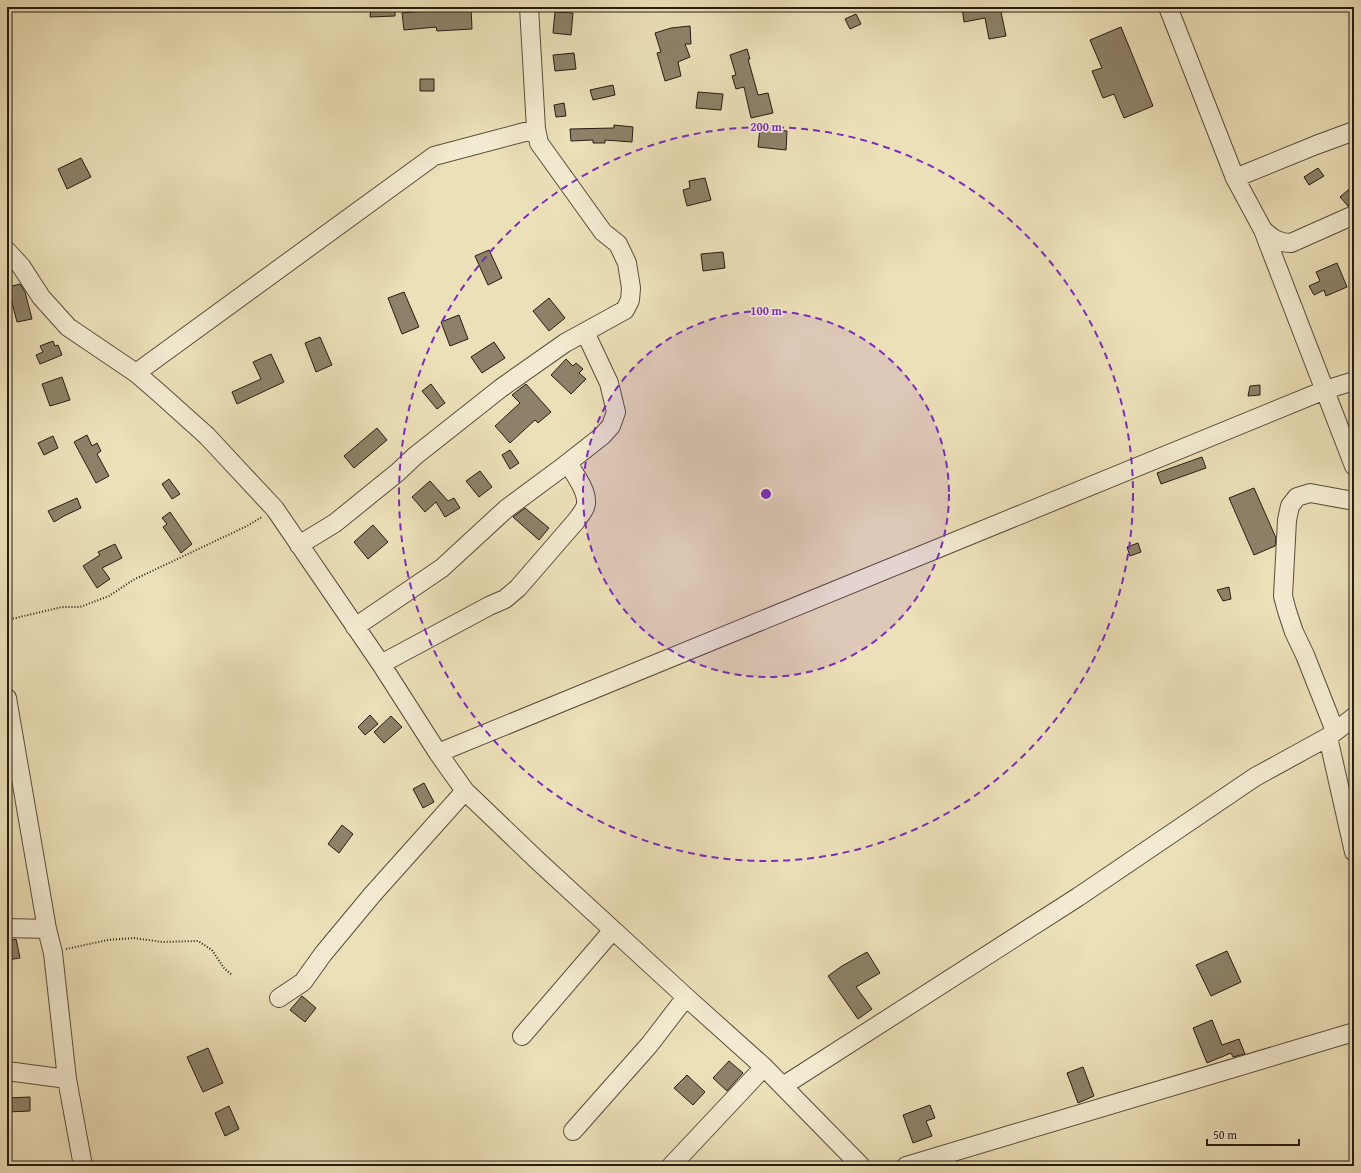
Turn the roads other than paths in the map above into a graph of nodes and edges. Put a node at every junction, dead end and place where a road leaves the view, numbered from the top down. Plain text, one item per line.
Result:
1 (529, 7) edge
2 (1168, 7) edge
3 (536, 129) junction
4 (1354, 131) edge
5 (1235, 178) junction
6 (1354, 215) edge
7 (1263, 230) junction
8 (7, 251) edge
9 (585, 332) junction
10 (136, 373) junction
11 (1354, 381) edge
12 (1325, 390) junction
13 (568, 463) junction
14 (1354, 466) edge
15 (1354, 501) edge
16 (299, 545) junction
17 (356, 627) junction
18 (381, 664) junction
19 (7, 698) edge
20 (1354, 717) edge
21 (1331, 734) junction
22 (438, 753) junction
23 (465, 791) junction
24 (1354, 852) edge
25 (7, 928) edge
26 (47, 929) junction
27 (613, 930) junction
28 (686, 997) junction
29 (279, 998) dead end
30 (1354, 1032) edge
31 (522, 1036) dead end
32 (764, 1067) junction
33 (7, 1071) edge
34 (68, 1079) junction
35 (783, 1086) junction
36 (573, 1131) dead end
37 (82, 1166) edge
38 (671, 1166) edge
39 (861, 1166) edge
40 (906, 1166) edge

1 - 3 street
2 - 5 street
3 - 9 street
3 - 10 street
4 - 5 street
5 - 7 street
6 - 7 street
7 - 12 street
8 - 10 street
9 - 13 street
9 - 16 street
10 - 16 street
11 - 12 street
12 - 14 street
12 - 22 street
13 - 17 street
13 - 18 street
15 - 21 street
16 - 17 street
17 - 18 street
18 - 22 street
19 - 26 street
20 - 21 street
21 - 24 street
21 - 35 street
22 - 23 street
23 - 27 street
23 - 29 street
25 - 26 street
26 - 34 street
27 - 28 street
27 - 31 street
28 - 32 street
28 - 36 street
30 - 40 street
32 - 35 street
32 - 38 street
33 - 34 street
34 - 37 street
35 - 39 street

